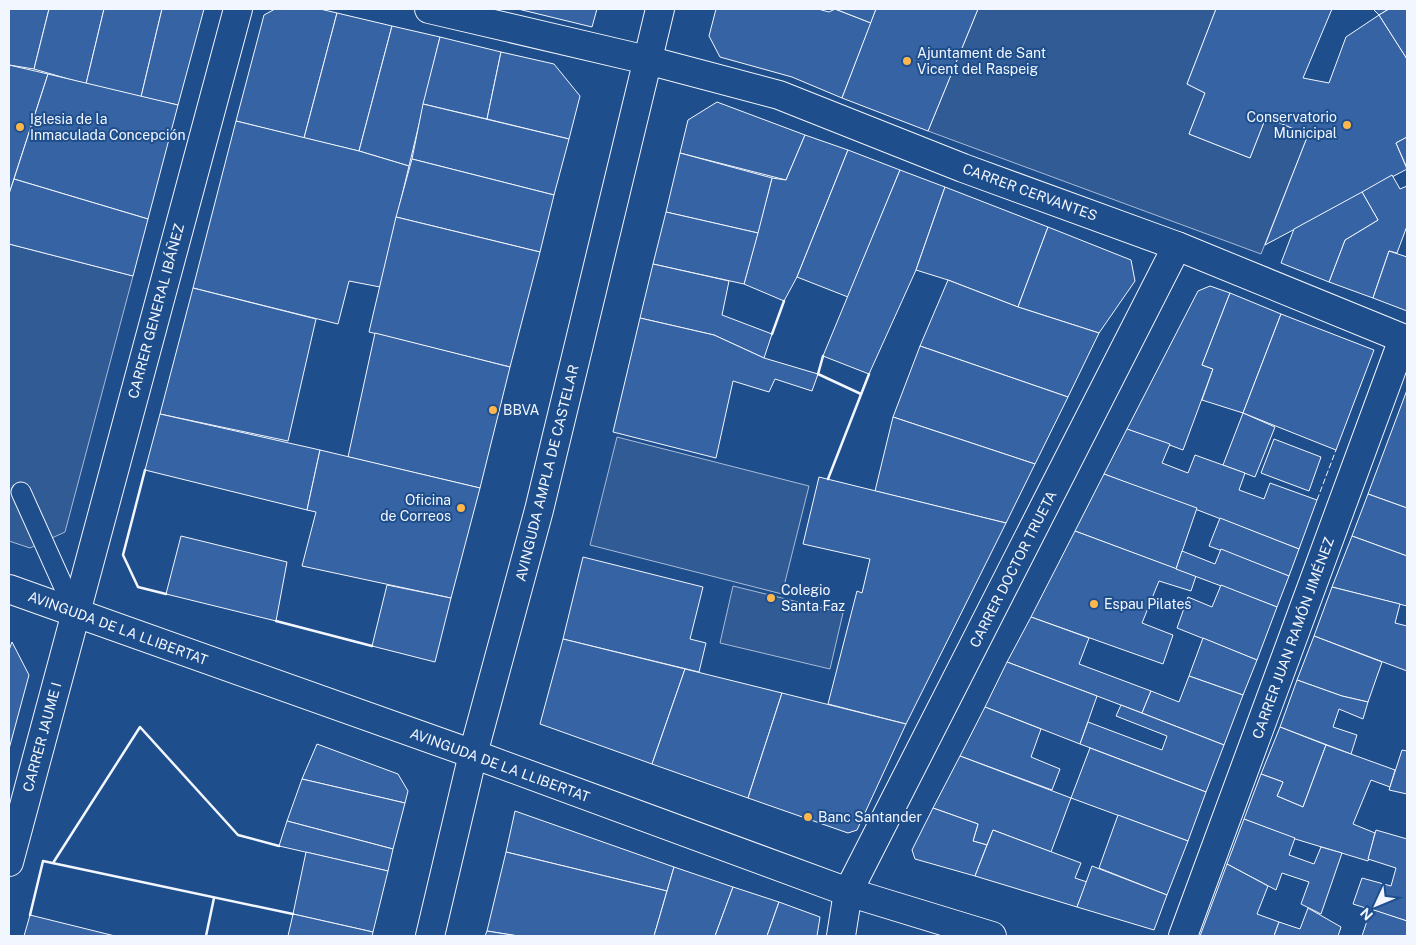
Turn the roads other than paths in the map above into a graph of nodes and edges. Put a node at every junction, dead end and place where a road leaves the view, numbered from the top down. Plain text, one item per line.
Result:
1 (238, 9) edge
2 (429, 9) edge
3 (660, 9) edge
4 (647, 60) junction
5 (1177, 246) junction
6 (1405, 340) edge
7 (21, 492) dead end
8 (9, 589) edge
9 (75, 612) junction
10 (473, 754) junction
11 (9, 862) edge
12 (848, 892) junction
13 (430, 936) edge
14 (841, 936) edge
15 (992, 936) edge
16 (1182, 936) edge

1 - 9 street, CARRER GENERAL IBÁÑEZ
2 - 4 street, CARRER CERVANTES
3 - 4 street, AVINGUDA AMPLA DE CASTELAR
4 - 5 street, CARRER CERVANTES
4 - 10 street, AVINGUDA AMPLA DE CASTELAR
5 - 6 street, CARRER CERVANTES
5 - 12 street, CARRER DOCTOR TRUETA
6 - 16 street, CARRER JUAN RAMÓN JIMÉNEZ
7 - 9 lane
8 - 9 street, AVINGUDA DE LA LLIBERTAT
9 - 10 street, AVINGUDA DE LA LLIBERTAT
9 - 11 street, CARRER JAUME I
10 - 12 street, AVINGUDA DE LA LLIBERTAT
10 - 13 street, AVINGUDA AMPLA DE CASTELAR
12 - 14 street, CARRER DOCTOR TRUETA
12 - 15 street, AVINGUDA DE LA LLIBERTAT

